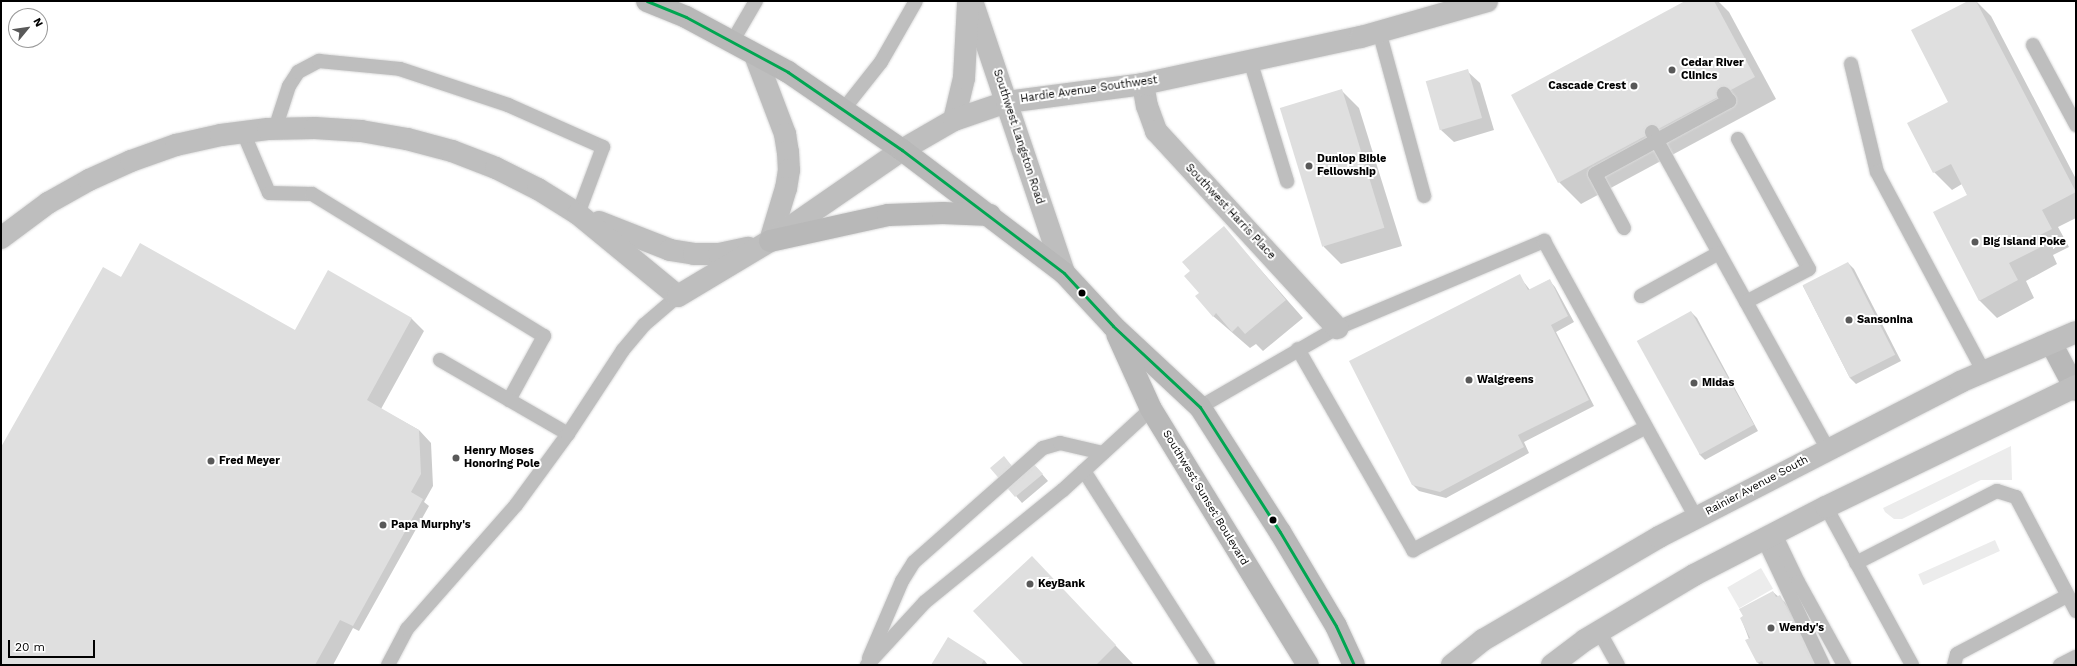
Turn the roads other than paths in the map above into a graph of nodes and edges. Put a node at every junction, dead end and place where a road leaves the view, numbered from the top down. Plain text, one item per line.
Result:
1 (647, 1) edge
2 (756, 1) edge
3 (916, 1) edge
4 (968, 1) edge
5 (972, 1) edge
6 (1486, 1) edge
7 (1379, 31) junction
8 (732, 42) junction
9 (2033, 45) dead end
10 (756, 55) junction
11 (1250, 60) junction
12 (1851, 64) dead end
13 (1143, 84) junction
14 (1724, 94) dead end
15 (1006, 102) junction
16 (843, 110) junction
17 (954, 120) junction
18 (2076, 125) edge
19 (275, 129) junction
20 (243, 132) junction
21 (1654, 137) junction
22 (1738, 139) dead end
23 (902, 150) junction
24 (1287, 182) dead end
25 (1424, 196) dead end
26 (578, 214) junction
27 (990, 215) junction
28 (1624, 228) dead end
29 (1, 238) edge
30 (770, 241) junction
31 (1719, 253) junction
32 (1064, 273) junction
33 (678, 296) junction
34 (1641, 296) dead end
35 (1746, 302) junction
36 (1113, 326) junction
37 (1337, 328) junction
38 (2076, 332) edge
39 (2051, 343) junction
40 (1298, 349) junction
41 (440, 360) dead end
42 (1984, 372) junction
43 (2076, 388) edge
44 (509, 400) junction
45 (1200, 407) junction
46 (1151, 409) junction
47 (1646, 427) junction
48 (568, 434) junction
49 (1828, 449) junction
50 (1103, 453) junction
51 (1084, 471) junction
52 (1826, 507) junction
53 (1696, 518) junction
54 (1769, 537) junction
55 (1856, 563) junction
56 (2068, 596) junction
57 (2076, 611) edge
58 (1599, 631) junction
59 (2076, 656) edge
60 (388, 665) edge
61 (867, 665) edge
62 (1208, 665) edge
63 (1308, 665) edge
64 (1354, 665) edge
65 (1452, 665) edge
66 (1552, 665) edge
67 (1618, 665) edge
68 (1823, 665) edge
69 (1844, 665) edge
70 (1912, 665) edge
71 (1954, 665) edge
72 (2060, 665) edge

1 - 8 main road, Southwest Sunset Boulevard
2 - 8 lane
3 - 16 lane
4 - 17 street
5 - 15 street, Southwest Langston Road
6 - 7 street, Hardie Avenue Southwest
7 - 11 street, Hardie Avenue Southwest
7 - 25 lane
8 - 10 main road, Southwest Sunset Boulevard
9 - 18 lane
10 - 16 main road, Southwest Sunset Boulevard
10 - 30 street
11 - 13 street, Hardie Avenue Southwest
11 - 24 lane
12 - 42 lane
13 - 15 street, Hardie Avenue Southwest
13 - 37 street, Southwest Harris Place
14 - 21 lane
15 - 17 street, Hardie Avenue Southwest
15 - 32 street, Southwest Langston Road
16 - 23 main road, Southwest Sunset Boulevard
17 - 23 street, Hardie Avenue Southwest
19 - 20 street, Hardie Avenue Southwest
19 - 26 street, Hardie Avenue Southwest
19 - 26 lane
20 - 29 street, Hardie Avenue Southwest
20 - 44 lane
21 - 28 lane
21 - 31 lane
22 - 35 lane
23 - 27 main road, Southwest Sunset Boulevard
23 - 30 street, Hardie Avenue Southwest
26 - 30 street, Hardie Avenue Southwest
26 - 33 street, Hardie Avenue Southwest
27 - 30 main road
27 - 32 main road, Southwest Sunset Boulevard
30 - 33 street, Hardie Avenue Southwest
31 - 34 lane
31 - 35 lane
32 - 36 main road, Southwest Sunset Boulevard
33 - 48 lane
35 - 49 lane
36 - 45 main road, Southwest Sunset Boulevard
36 - 46 main road, Southwest Sunset Boulevard
37 - 40 lane
37 - 47 lane
38 - 39 street, Rainier Avenue South
39 - 42 street, Rainier Avenue South
39 - 43 main road
40 - 45 lane
40 - 47 lane
41 - 44 lane
42 - 49 street, Rainier Avenue South
43 - 52 street
44 - 48 lane
45 - 64 main road, Southwest Sunset Boulevard
46 - 50 lane
46 - 63 main road, Southwest Sunset Boulevard
47 - 53 lane
48 - 60 lane
49 - 53 street, Rainier Avenue South
50 - 51 lane
50 - 61 lane
51 - 61 lane
51 - 62 lane
52 - 54 street
52 - 55 lane
53 - 65 street, Rainier Avenue South
54 - 58 street
54 - 68 lane
54 - 69 lane
55 - 56 lane
55 - 70 lane
56 - 57 lane
56 - 71 lane
58 - 66 street
58 - 67 lane
59 - 72 lane

